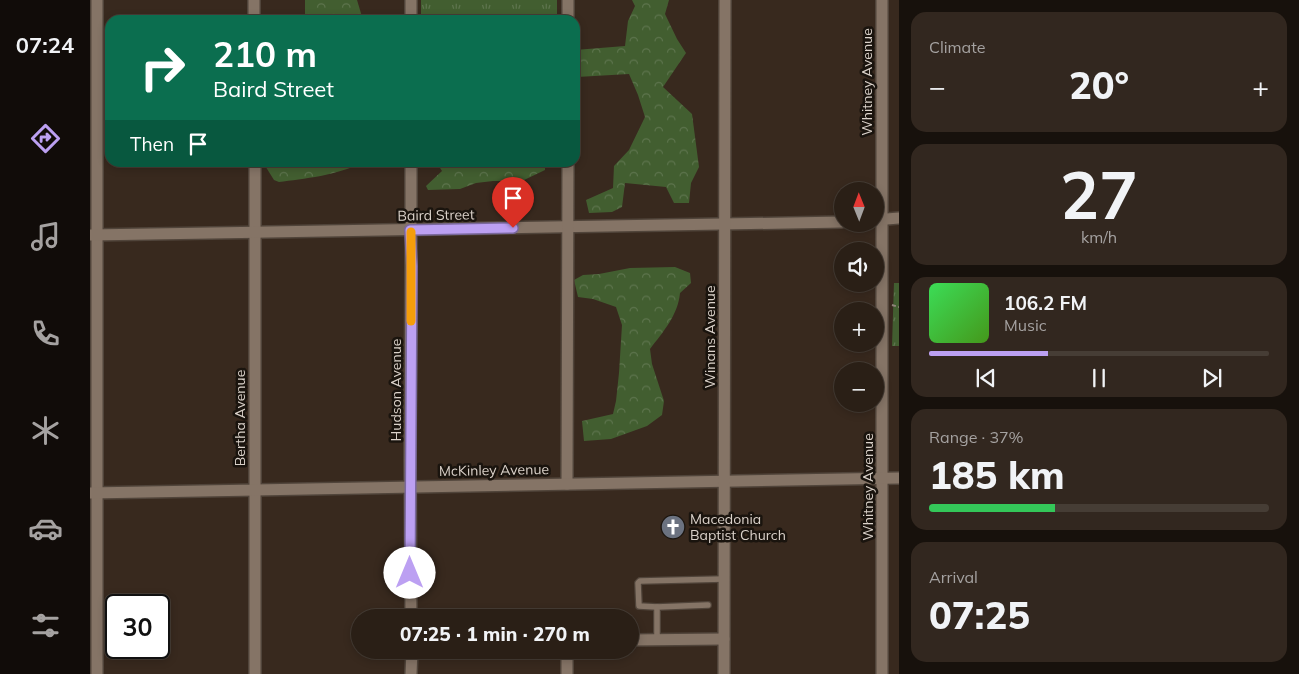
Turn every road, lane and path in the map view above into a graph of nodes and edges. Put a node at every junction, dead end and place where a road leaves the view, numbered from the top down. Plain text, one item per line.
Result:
1 (97, 0) edge
2 (254, 0) edge
3 (411, 0) edge
4 (568, 0) edge
5 (725, 0) edge
6 (882, 0) edge
7 (254, 15) edge
8 (411, 15) edge
9 (568, 15) edge
10 (255, 167) edge
11 (411, 167) edge
12 (568, 167) edge
13 (879, 182) edge
14 (899, 218) edge
15 (884, 219) edge
16 (834, 222) edge
17 (726, 224) junction
18 (568, 228) junction
19 (410, 230) junction
20 (878, 232) edge
21 (255, 233) junction
22 (94, 235) edge
23 (883, 478) junction
24 (899, 478) edge
25 (724, 482) junction
26 (568, 484) junction
27 (410, 486) junction
28 (255, 489) junction
29 (94, 493) edge
30 (724, 580) junction
31 (708, 605) dead end
32 (656, 607) junction
33 (411, 609) edge
34 (724, 639) junction
35 (639, 640) edge
36 (657, 640) junction
37 (412, 659) edge
38 (567, 659) edge
39 (97, 674) edge
40 (255, 674) edge
41 (411, 674) edge
42 (567, 674) edge
43 (724, 674) edge
44 (882, 674) edge

1 - 22 street
2 - 7 street
3 - 8 street
4 - 9 street
5 - 17 street, Winans Avenue
6 - 13 street, Whitney Avenue
10 - 21 street, Bertha Avenue
11 - 19 street, Hudson Avenue
12 - 18 street
14 - 15 street
16 - 17 street, Baird Street
17 - 18 street, Baird Street
17 - 25 street, Winans Avenue
18 - 19 street, Baird Street
18 - 26 street
19 - 21 street, Baird Street
19 - 27 street, Hudson Avenue
20 - 23 street, Whitney Avenue
21 - 22 street, Baird Street
21 - 28 street, Bertha Avenue
22 - 29 street
23 - 24 street, McKinley Avenue
23 - 25 street, McKinley Avenue
23 - 44 street, Whitney Avenue
25 - 26 street, McKinley Avenue
25 - 30 street, Winans Avenue
26 - 27 street, McKinley Avenue
27 - 28 street, McKinley Avenue
27 - 33 street, Hudson Avenue
28 - 29 street, McKinley Avenue
28 - 40 street, Bertha Avenue
29 - 39 street
30 - 32 lane
30 - 34 street, Winans Avenue
31 - 32 lane
32 - 36 lane
34 - 36 street
34 - 43 street, Winans Avenue
35 - 36 street
37 - 41 street
38 - 42 street

